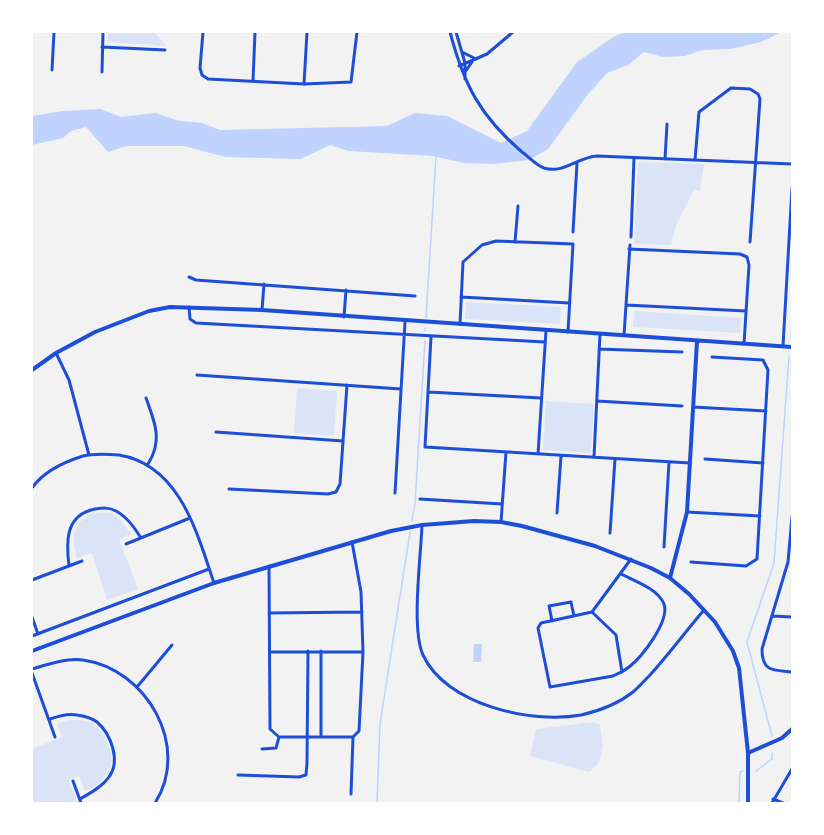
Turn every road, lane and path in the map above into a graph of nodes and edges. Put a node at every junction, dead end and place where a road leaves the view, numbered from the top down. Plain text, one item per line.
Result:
1 (54, 32) edge
2 (102, 32) edge
3 (203, 32) edge
4 (255, 32) edge
5 (306, 32) edge
6 (356, 32) edge
7 (450, 32) edge
8 (456, 32) edge
9 (513, 32) edge
10 (102, 47) junction
11 (166, 50) dead end
12 (462, 52) junction
13 (476, 59) junction
14 (472, 61) junction
15 (465, 63) junction
16 (459, 66) junction
17 (52, 70) dead end
18 (102, 72) dead end
19 (465, 72) junction
20 (253, 81) junction
21 (465, 81) junction
22 (304, 84) junction
23 (667, 124) dead end
24 (634, 158) junction
25 (665, 159) junction
26 (694, 160) junction
27 (755, 162) junction
28 (577, 163) junction
29 (792, 164) edge
30 (792, 188) edge
31 (518, 206) dead end
32 (573, 232) dead end
33 (631, 237) dead end
34 (515, 242) junction
35 (750, 242) dead end
36 (630, 245) dead end
37 (629, 250) junction
38 (189, 277) dead end
39 (264, 284) junction
40 (346, 290) junction
41 (415, 296) dead end
42 (461, 297) junction
43 (569, 303) junction
44 (626, 305) junction
45 (189, 307) junction
46 (262, 310) junction
47 (746, 311) junction
48 (344, 317) junction
49 (405, 322) junction
50 (460, 325) junction
51 (546, 331) junction
52 (568, 332) junction
53 (600, 334) junction
54 (404, 335) junction
55 (432, 336) junction
56 (624, 336) junction
57 (696, 341) junction
58 (545, 342) junction
59 (744, 344) junction
60 (783, 346) junction
61 (792, 347) edge
62 (600, 349) junction
63 (682, 352) dead end
64 (56, 353) junction
65 (712, 357) dead end
66 (32, 370) edge
67 (197, 375) dead end
68 (347, 386) junction
69 (401, 389) junction
70 (428, 392) junction
71 (146, 398) dead end
72 (541, 398) junction
73 (597, 401) junction
74 (682, 406) dead end
75 (693, 407) junction
76 (766, 411) junction
77 (216, 432) dead end
78 (343, 441) junction
79 (506, 452) junction
80 (538, 454) junction
81 (89, 455) junction
82 (561, 456) junction
83 (594, 457) junction
84 (615, 459) junction
85 (705, 460) dead end
86 (669, 462) junction
87 (763, 462) junction
88 (690, 463) junction
89 (148, 464) junction
90 (32, 478) edge
91 (37, 481) junction
92 (32, 488) edge
93 (229, 489) dead end
94 (395, 493) dead end
95 (420, 499) dead end
96 (502, 504) junction
97 (687, 512) junction
98 (557, 513) dead end
99 (760, 516) junction
100 (792, 516) edge
101 (190, 518) junction
102 (501, 522) junction
103 (422, 526) junction
104 (610, 533) dead end
105 (141, 538) junction
106 (352, 542) junction
107 (126, 544) dead end
108 (664, 547) dead end
109 (631, 559) junction
110 (82, 561) dead end
111 (691, 562) dead end
112 (790, 562) edge
113 (69, 566) junction
114 (269, 566) junction
115 (209, 569) junction
116 (621, 574) junction
117 (670, 578) junction
118 (32, 580) edge
119 (214, 583) junction
120 (704, 610) junction
121 (362, 612) junction
122 (592, 612) junction
123 (269, 613) junction
124 (574, 616) junction
125 (772, 616) junction
126 (32, 617) edge
127 (792, 617) edge
128 (552, 621) junction
129 (38, 634) junction
130 (32, 636) edge
131 (172, 645) dead end
132 (32, 651) edge
133 (308, 651) junction
134 (321, 651) junction
135 (270, 652) junction
136 (363, 652) junction
137 (32, 669) edge
138 (622, 672) junction
139 (792, 672) edge
140 (32, 673) edge
141 (137, 687) junction
142 (50, 718) junction
143 (792, 729) edge
144 (55, 737) dead end
145 (279, 737) junction
146 (308, 737) junction
147 (320, 737) junction
148 (353, 737) junction
149 (262, 749) dead end
150 (748, 753) junction
151 (792, 769) edge
152 (238, 775) dead end
153 (73, 781) dead end
154 (351, 794) dead end
155 (773, 799) junction
156 (81, 801) edge
157 (155, 803) edge
158 (748, 803) edge
159 (772, 803) edge
160 (783, 803) edge

1 - 17 street
2 - 10 street
3 - 20 street
4 - 20 street
5 - 22 street
6 - 22 street
7 - 16 street
8 - 12 street
9 - 13 street
10 - 11 street
10 - 18 street
12 - 13 street
12 - 15 street
13 - 14 street
14 - 15 street
14 - 19 street
15 - 16 street
15 - 19 street
16 - 21 street
19 - 21 street
20 - 22 street
21 - 28 street
23 - 25 street
24 - 25 street
24 - 28 street
24 - 33 street
25 - 26 street
26 - 27 street
26 - 27 street
27 - 29 street
27 - 35 street
28 - 32 street
30 - 60 street
31 - 34 street
34 - 42 street
34 - 43 street
36 - 37 street
37 - 44 street
37 - 47 street
38 - 39 street
39 - 40 street
39 - 46 street
40 - 41 street
40 - 48 street
42 - 43 street
42 - 50 street
43 - 52 street
44 - 47 street
44 - 56 street
45 - 46 street
45 - 54 street
45 - 64 street
46 - 48 street
47 - 59 street
48 - 49 street
49 - 50 street
49 - 54 street
50 - 51 street
51 - 52 street
51 - 58 street
52 - 53 street
53 - 56 street
53 - 62 street
54 - 55 street
54 - 69 street
55 - 58 street
55 - 70 street
56 - 57 street
57 - 59 street
57 - 75 street
58 - 72 street
59 - 60 street
60 - 61 street
62 - 63 street
62 - 73 street
64 - 66 street
64 - 81 street
65 - 76 street
67 - 68 street
68 - 69 street
68 - 78 street
69 - 94 street
70 - 72 street
70 - 79 street
71 - 89 street
72 - 80 street
73 - 74 street
73 - 83 street
75 - 76 street
75 - 88 street
76 - 87 street
77 - 78 street
78 - 93 street
79 - 80 street
79 - 96 street
80 - 82 street
81 - 89 street
81 - 91 street
82 - 83 street
82 - 98 street
83 - 84 street
84 - 86 street
84 - 104 street
85 - 87 street
86 - 88 street
86 - 108 street
87 - 99 street
88 - 97 street
89 - 101 street
90 - 91 street
91 - 92 street
95 - 96 street
96 - 102 street
97 - 99 street
97 - 117 street
99 - 111 street
100 - 112 street
101 - 105 street
101 - 115 street
102 - 103 street
102 - 109 street
103 - 106 street
103 - 120 street
105 - 107 street
105 - 113 street
106 - 114 street
106 - 121 street
109 - 116 street
109 - 117 street
110 - 113 street
112 - 125 street
113 - 118 street
114 - 119 street
114 - 123 street
115 - 119 street
115 - 129 street
116 - 122 street
116 - 138 street
117 - 120 street
119 - 132 street
120 - 150 street
121 - 123 street
121 - 136 street
122 - 124 street
122 - 138 street
123 - 135 street
124 - 128 street
124 - 128 street
125 - 127 street
125 - 139 street
126 - 129 street
128 - 138 street
129 - 130 street
131 - 141 street
133 - 134 street
133 - 135 street
133 - 146 street
134 - 136 street
134 - 147 street
135 - 145 street
136 - 148 street
137 - 141 street
140 - 142 street
141 - 157 street
142 - 144 street
142 - 156 street
143 - 150 street
145 - 146 street
145 - 149 street
146 - 147 street
146 - 152 street
147 - 148 street
148 - 154 street
150 - 158 street
151 - 155 street
153 - 156 street
155 - 159 street
155 - 160 street

